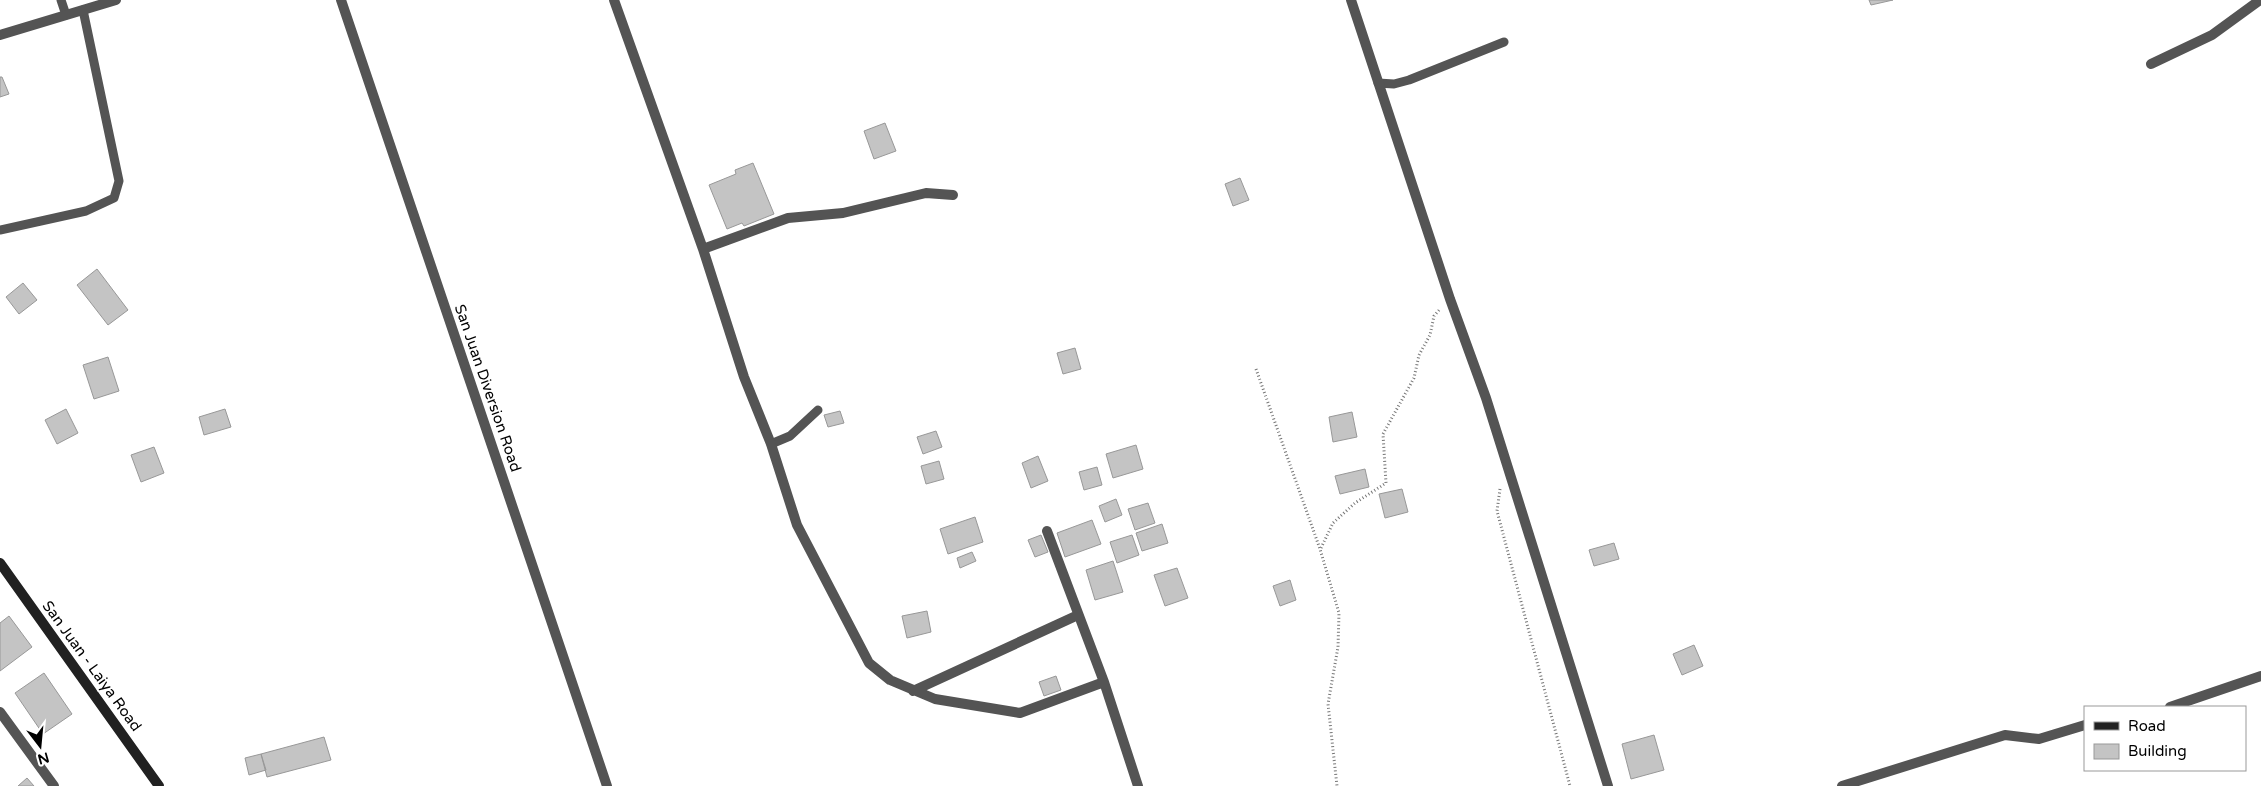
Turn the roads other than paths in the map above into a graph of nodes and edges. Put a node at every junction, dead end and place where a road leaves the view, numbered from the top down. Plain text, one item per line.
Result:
1 (61, 0) edge
2 (116, 0) edge
3 (340, 0) edge
4 (614, 0) edge
5 (1351, 0) edge
6 (2260, 0) edge
7 (83, 10) junction
8 (66, 15) junction
9 (0, 35) edge
10 (1504, 42) dead end
11 (2151, 64) dead end
12 (1378, 83) junction
13 (953, 196) dead end
14 (0, 230) edge
15 (703, 248) junction
16 (818, 410) dead end
17 (771, 444) junction
18 (1047, 531) dead end
19 (0, 563) edge
20 (1078, 616) junction
21 (2261, 676) edge
22 (1104, 682) junction
23 (913, 691) junction
24 (2173, 706) edge
25 (0, 712) edge
26 (2084, 725) edge
27 (54, 786) edge
28 (159, 786) edge
29 (607, 786) edge
30 (1138, 786) edge
31 (1608, 786) edge
32 (1842, 786) edge

1 - 8 lane
2 - 7 street
3 - 29 street, San Juan Diversion Road
4 - 15 street
5 - 12 street
6 - 11 street
7 - 8 street
7 - 14 lane
8 - 9 street
10 - 12 lane
12 - 31 street
13 - 15 street
15 - 17 street
16 - 17 lane
17 - 23 street
18 - 20 street
19 - 28 main road, San Juan - Laiya Road
20 - 22 street
20 - 23 street
21 - 24 street
22 - 23 street
22 - 30 street
25 - 27 street
26 - 32 street

